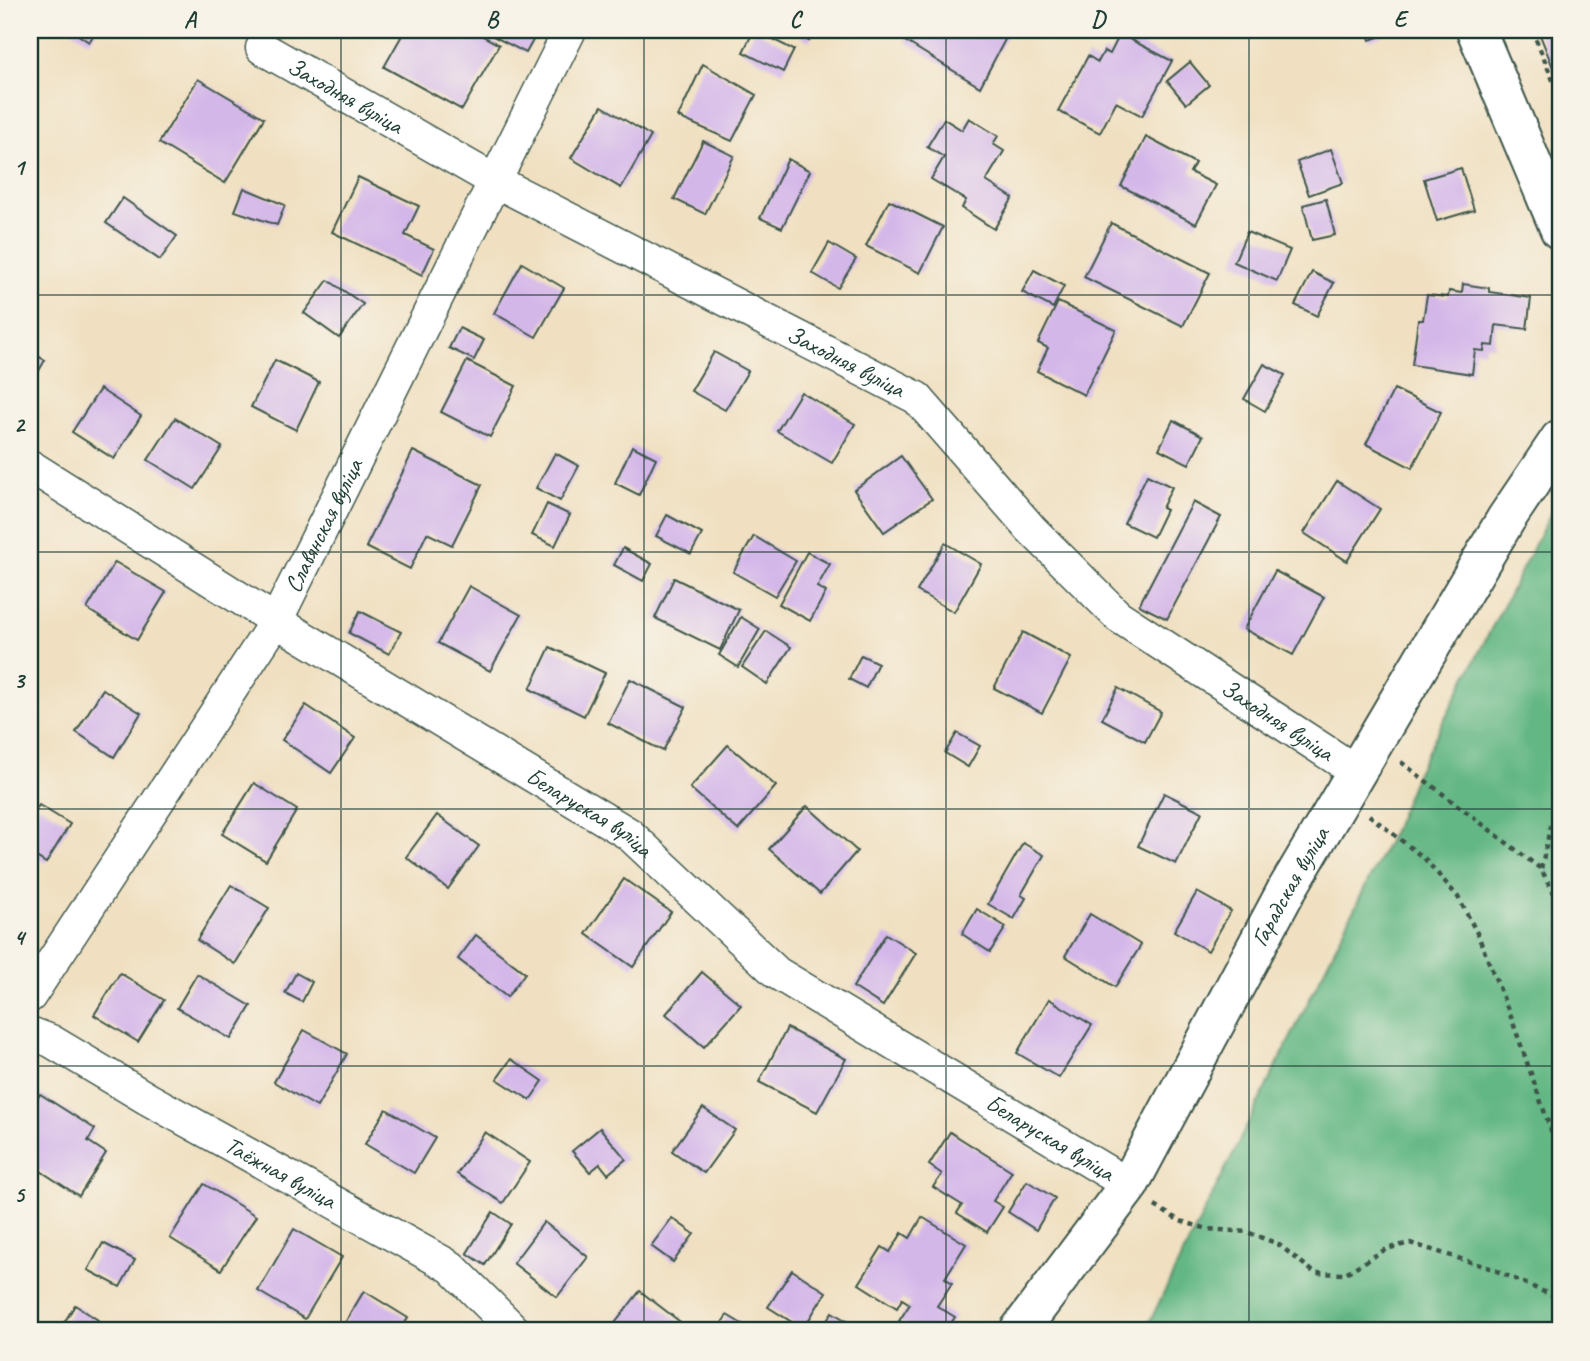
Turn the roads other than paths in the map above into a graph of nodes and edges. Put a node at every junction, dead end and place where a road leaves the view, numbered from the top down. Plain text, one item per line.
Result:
1 (570, 30) edge
2 (1476, 30) edge
3 (262, 48) dead end
4 (493, 180) junction
5 (1560, 230) edge
6 (1560, 439) edge
7 (30, 466) edge
8 (275, 621) junction
9 (1358, 771) junction
10 (30, 996) edge
11 (30, 1033) edge
12 (1121, 1195) junction
13 (515, 1331) edge
14 (1019, 1331) edge

1 - 4 street, Славянская вуліца
2 - 5 street
3 - 4 street, Заходняя вуліца
4 - 8 street, Славянская вуліца
4 - 9 street, Заходняя вуліца
6 - 9 street, Гарадская вуліца
7 - 8 street, Беларуская вуліца
8 - 10 street, Славянская вуліца
8 - 12 street, Беларуская вуліца
9 - 12 street, Гарадская вуліца
11 - 13 street, Таёжная вуліца
12 - 14 street, Гарадская вуліца

